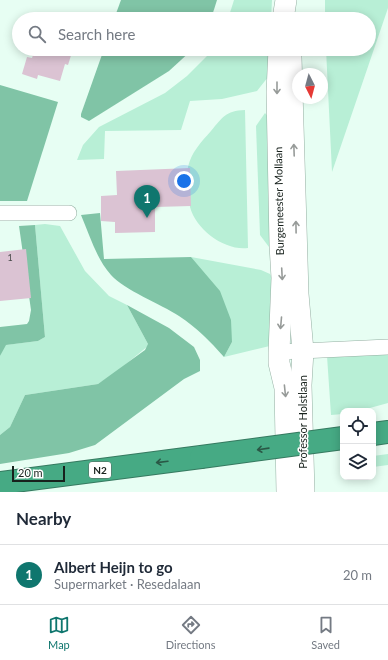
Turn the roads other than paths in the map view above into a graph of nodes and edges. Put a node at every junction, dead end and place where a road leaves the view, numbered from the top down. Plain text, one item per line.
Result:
1 (286, 0) edge
2 (284, 12) edge
3 (287, 12) edge
4 (279, 56) edge
5 (290, 56) edge
6 (0, 213) edge
7 (70, 213) dead end
8 (388, 347) edge
9 (303, 351) junction
10 (279, 352) junction
11 (388, 432) edge
12 (376, 434) edge
13 (340, 438) edge
14 (0, 483) edge
15 (287, 492) edge
16 (304, 492) edge

1 - 2 main road
1 - 3 main road
4 -> 10 main road, Burgemeester Mollaan
9 -> 5 main road, Burgemeester Mollaan
6 - 7 street
8 - 9 street
9 - 10 street
9 - 16 main road, Professor Holstlaan
10 -> 15 main road, Professor Holstlaan
11 - 12 highway
13 -> 14 highway, N2, bridge

